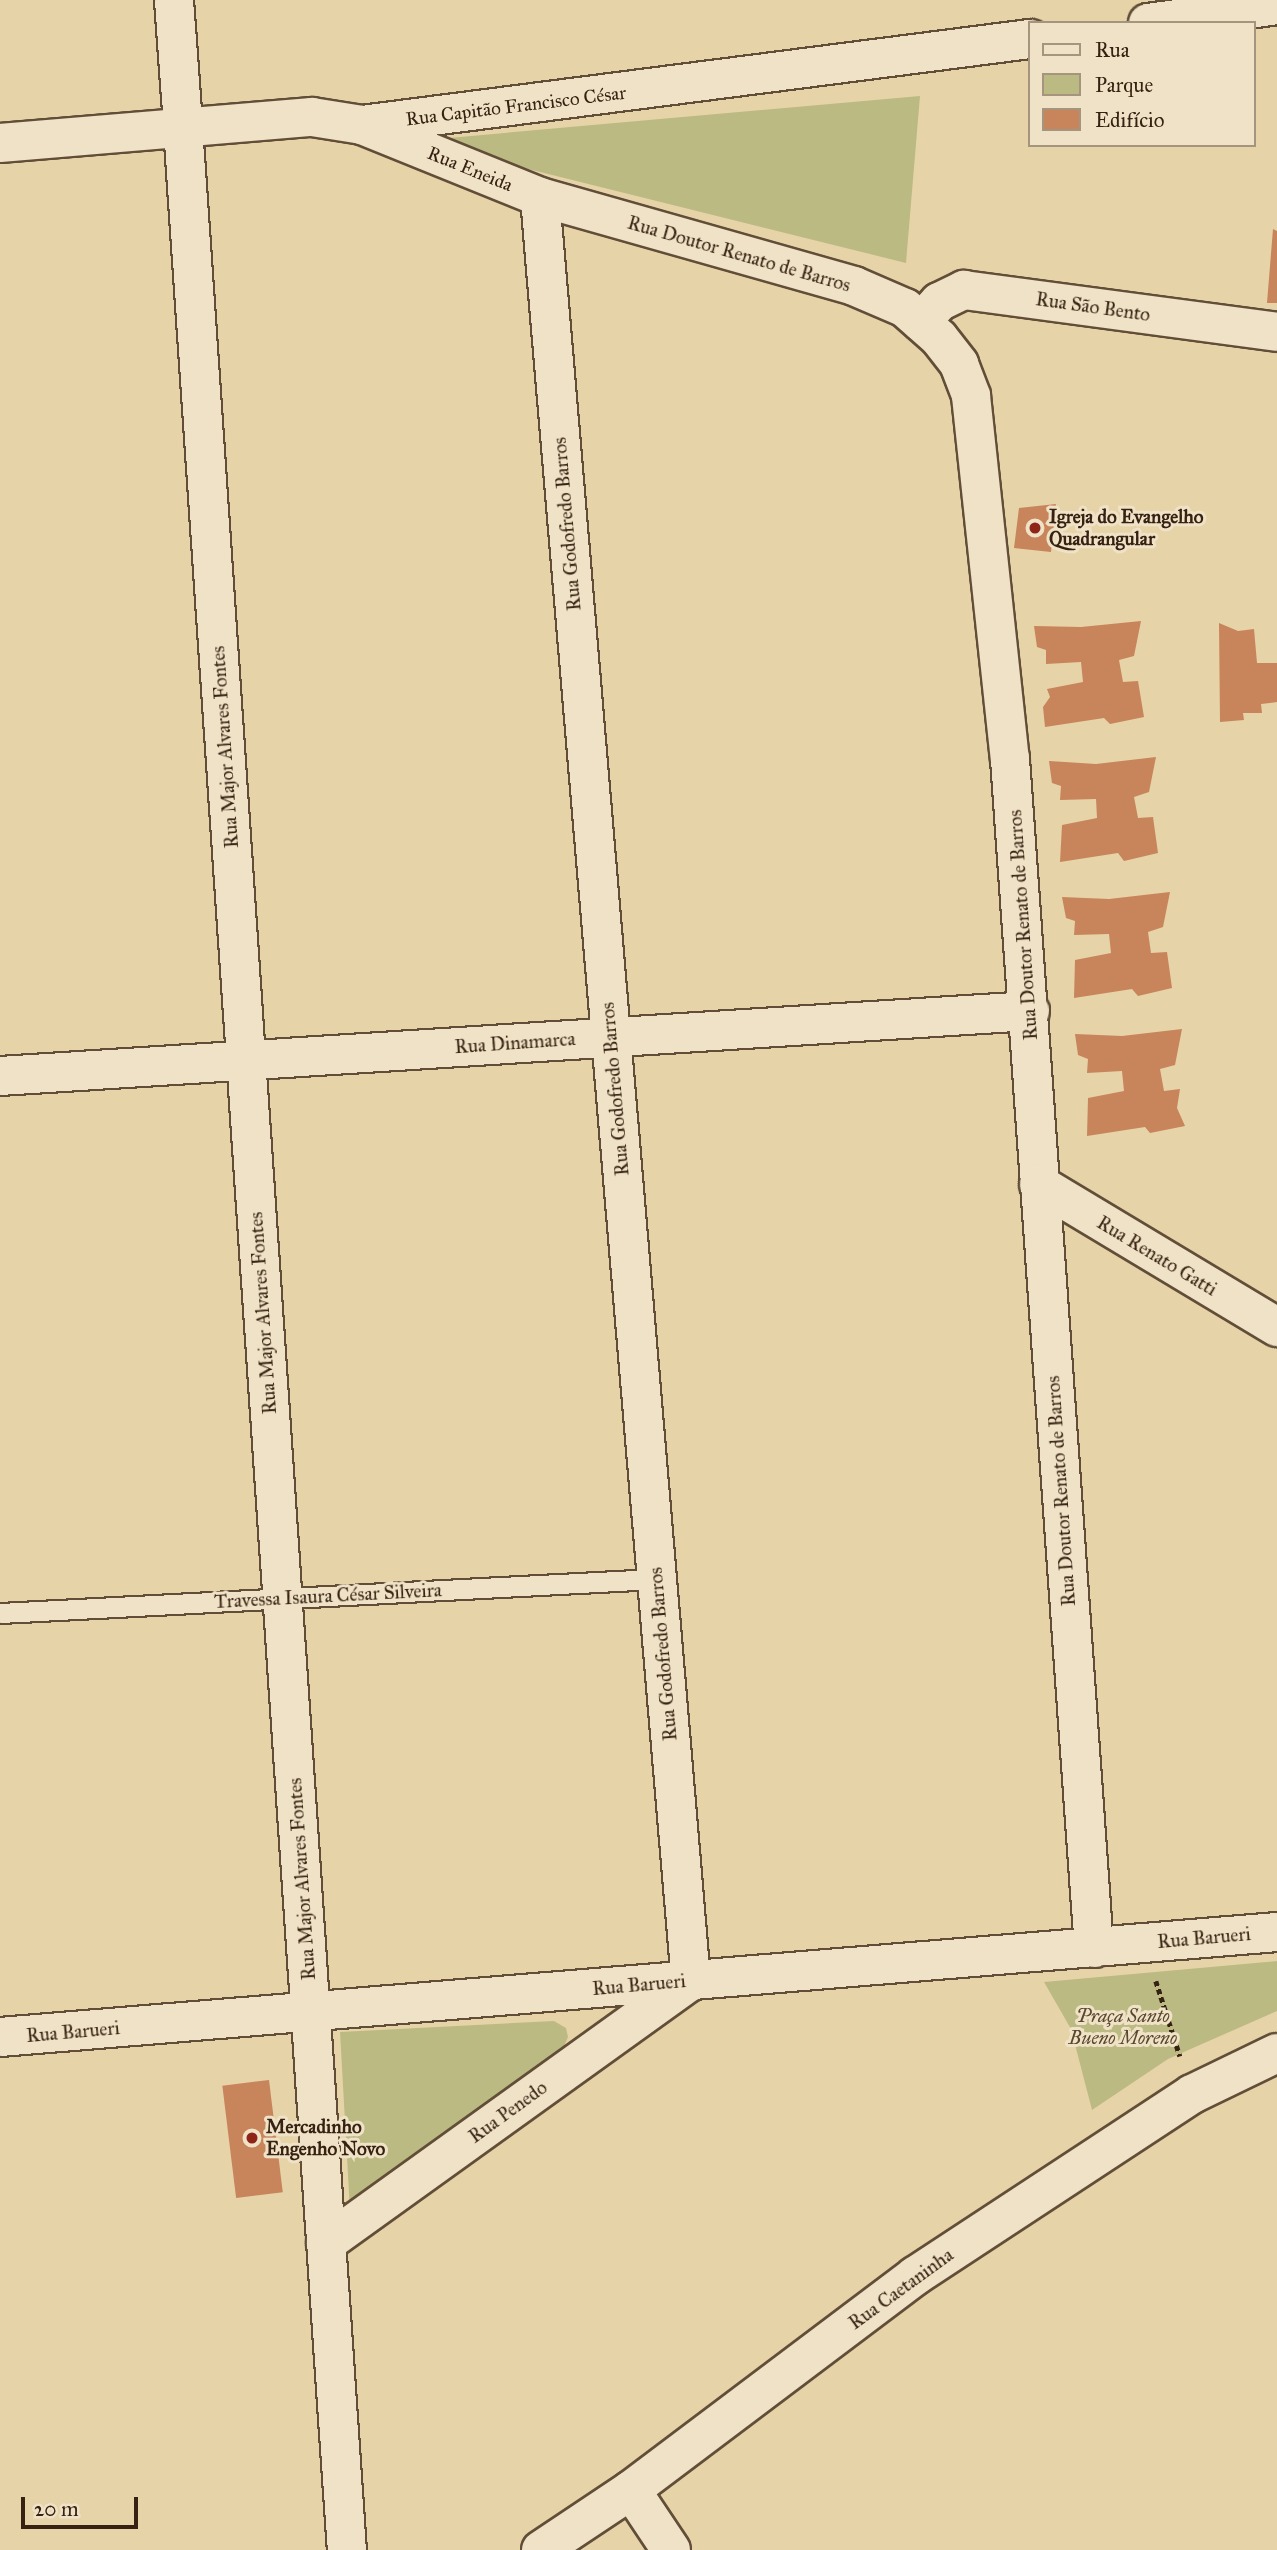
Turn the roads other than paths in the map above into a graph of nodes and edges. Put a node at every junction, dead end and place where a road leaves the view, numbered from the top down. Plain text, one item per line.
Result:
1 (174, 0) edge
2 (1277, 5) edge
3 (1162, 21) edge
4 (1028, 39) edge
5 (362, 125) junction
6 (183, 127) junction
7 (0, 143) edge
8 (540, 197) junction
9 (921, 322) junction
10 (1277, 332) edge
11 (1030, 1011) junction
12 (611, 1037) junction
13 (246, 1060) junction
14 (0, 1076) edge
15 (1039, 1184) junction
16 (1277, 1327) edge
17 (656, 1579) junction
18 (282, 1599) junction
19 (0, 1613) edge
20 (1277, 1932) edge
21 (1094, 1948) junction
22 (691, 1981) junction
23 (311, 2012) junction
24 (0, 2038) edge
25 (1277, 2053) edge
26 (326, 2243) junction
27 (631, 2490) junction
28 (347, 2550) edge
29 (541, 2550) edge
30 (671, 2550) edge

1 - 6 street, Rua Major Alvares Fontes
2 - 3 street
4 - 5 street, Rua Capitão Francisco César
5 - 6 street, Rua Capitão Francisco César
5 - 8 street, Rua Eneida
6 - 7 street, Rua Capitão Francisco César
6 - 13 street, Rua Major Alvares Fontes
8 - 9 street, Rua Doutor Renato de Barros
8 - 12 street, Rua Godofredo Barros
9 - 10 street, Rua São Bento
9 - 11 street, Rua Doutor Renato de Barros
11 - 12 street, Rua Dinamarca
11 - 15 street, Rua Doutor Renato de Barros
12 - 13 street, Rua Dinamarca
12 - 17 street, Rua Godofredo Barros
13 - 14 street, Rua Dinamarca
13 - 18 street, Rua Major Alvares Fontes
15 - 16 street, Rua Renato Gatti
15 - 21 street, Rua Doutor Renato de Barros
17 - 18 lane, Travessa Isaura César Silveira
17 - 22 street, Rua Godofredo Barros
18 - 19 lane, Travessa Isaura César Silveira
18 - 23 street, Rua Major Alvares Fontes
20 - 21 street, Rua Barueri
21 - 22 street, Rua Barueri
22 - 23 street, Rua Barueri
22 - 26 street, Rua Penedo
23 - 24 street, Rua Barueri
23 - 26 street, Rua Major Alvares Fontes
25 - 27 street, Rua Caetaninha
26 - 28 street, Rua Major Alvares Fontes
27 - 29 street, Rua Caetaninha
27 - 30 street

